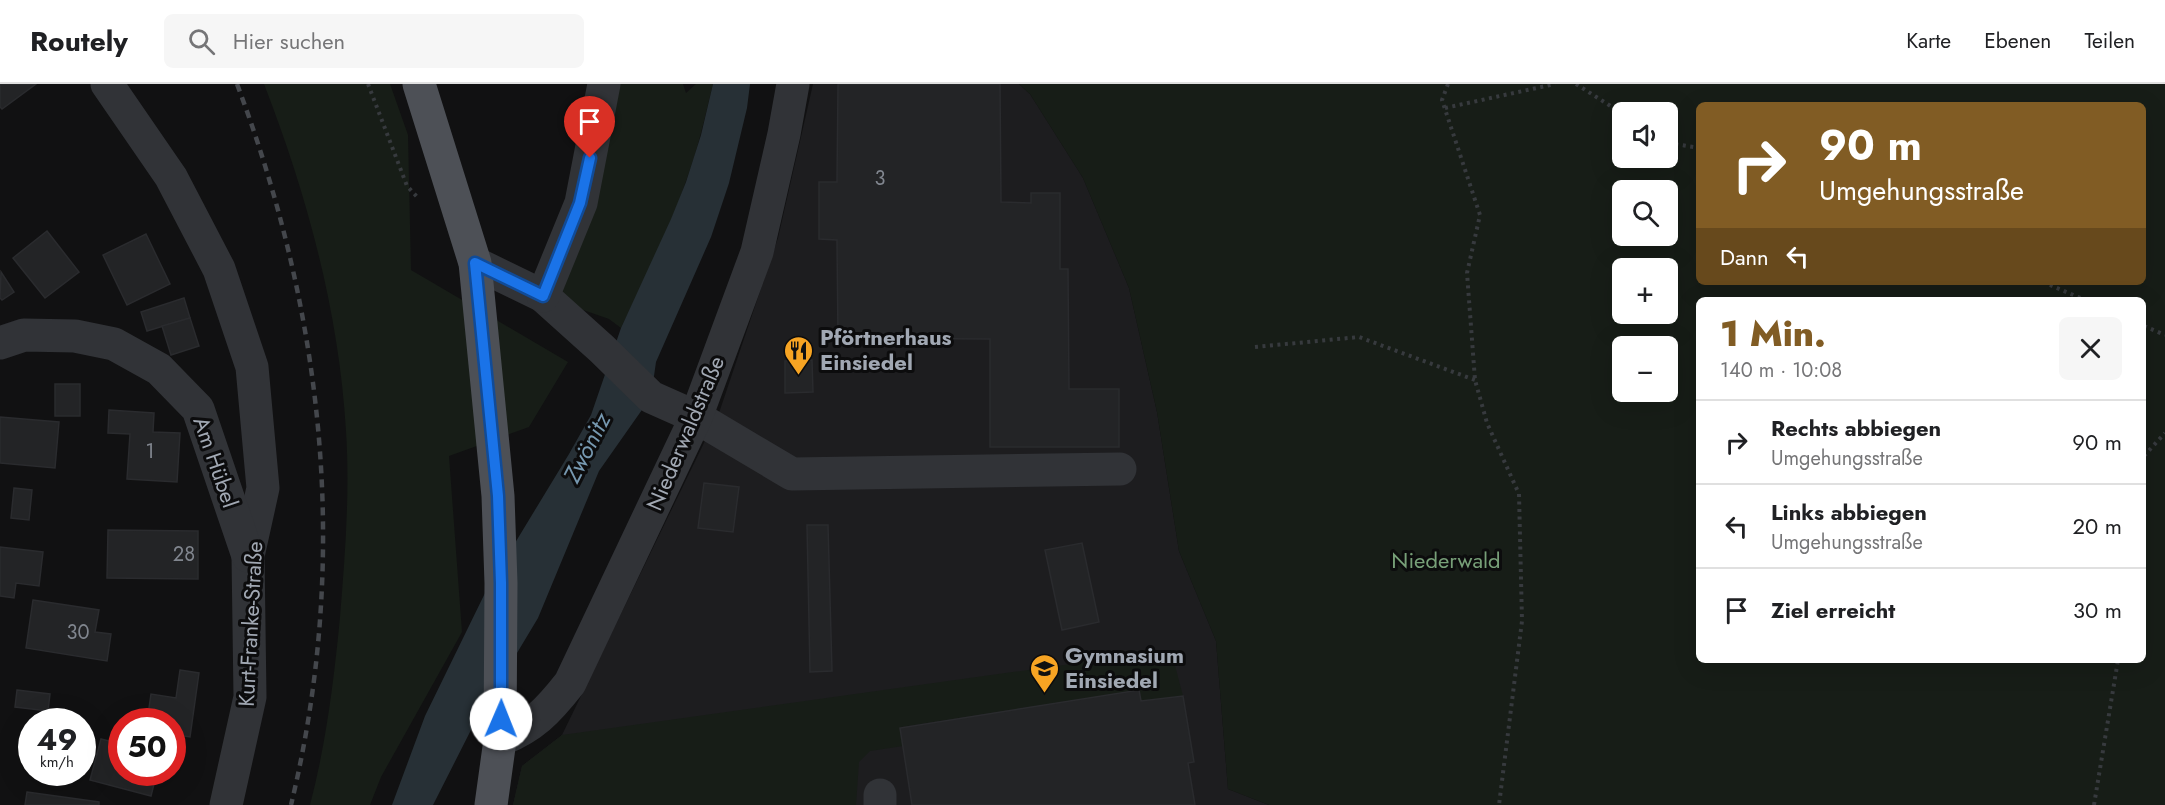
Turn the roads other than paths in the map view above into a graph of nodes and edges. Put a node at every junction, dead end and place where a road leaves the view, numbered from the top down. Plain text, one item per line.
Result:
1 (107, 84) edge
2 (419, 84) edge
3 (604, 84) edge
4 (793, 84) edge
5 (475, 263) junction
6 (543, 296) junction
7 (0, 343) edge
8 (696, 417) junction
9 (1120, 469) dead end
10 (249, 556) junction
11 (500, 740) junction
12 (226, 805) edge
13 (490, 805) edge

1 - 10 street, Kurt-Franke-Straße
2 - 5 main road
3 - 6 street
4 - 8 street, Niederwaldstraße
5 - 6 street
5 - 11 main road
6 - 8 street
7 - 10 street, Am Hübel
8 - 9 street
8 - 11 street, Niederwaldstraße
10 - 12 street, Kurt-Franke-Straße
11 - 13 main road

